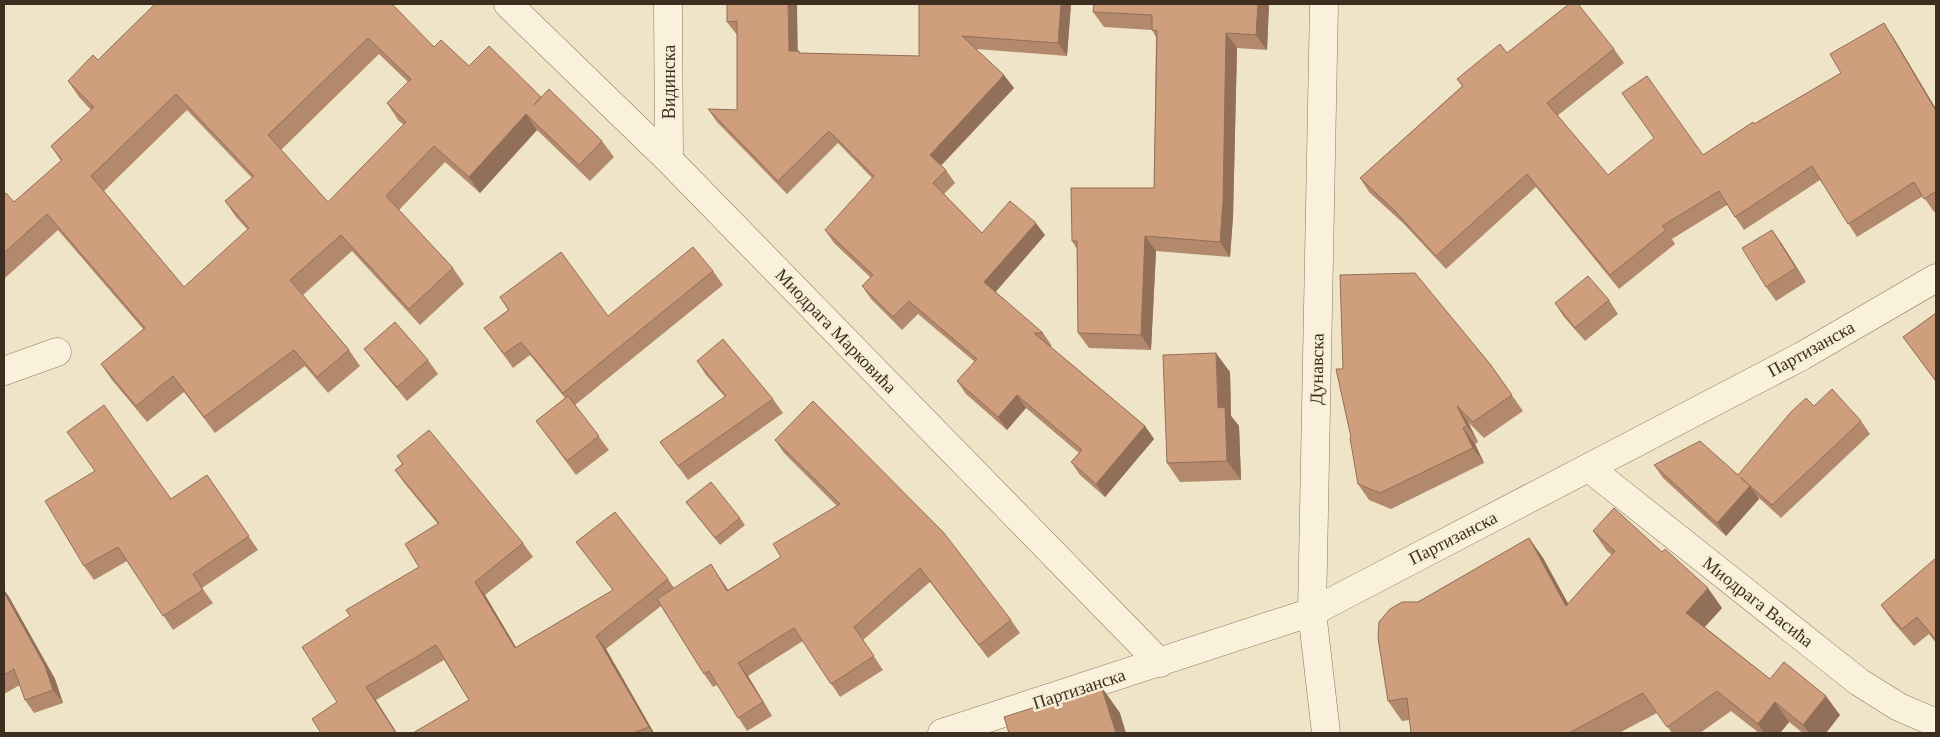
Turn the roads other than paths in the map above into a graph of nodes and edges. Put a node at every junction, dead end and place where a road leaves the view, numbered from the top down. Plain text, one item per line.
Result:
1 (508, 4) edge
2 (668, 4) edge
3 (1324, 4) edge
4 (669, 160) junction
5 (1936, 278) edge
6 (58, 352) dead end
7 (4, 371) edge
8 (1589, 468) junction
9 (1312, 612) junction
10 (1160, 663) junction
11 (1936, 723) edge
12 (942, 733) edge
13 (1326, 733) edge

1 - 4 street, Миодрага Марковића
2 - 4 street, Видинска
3 - 9 street, Дунавска
4 - 10 street, Миодрага Марковића
5 - 8 street, Партизанска
6 - 7 street
8 - 9 street, Партизанска
8 - 11 street, Миодрага Васића
9 - 10 street, Партизанска
9 - 13 street, Дунавска
10 - 12 street, Партизанска

